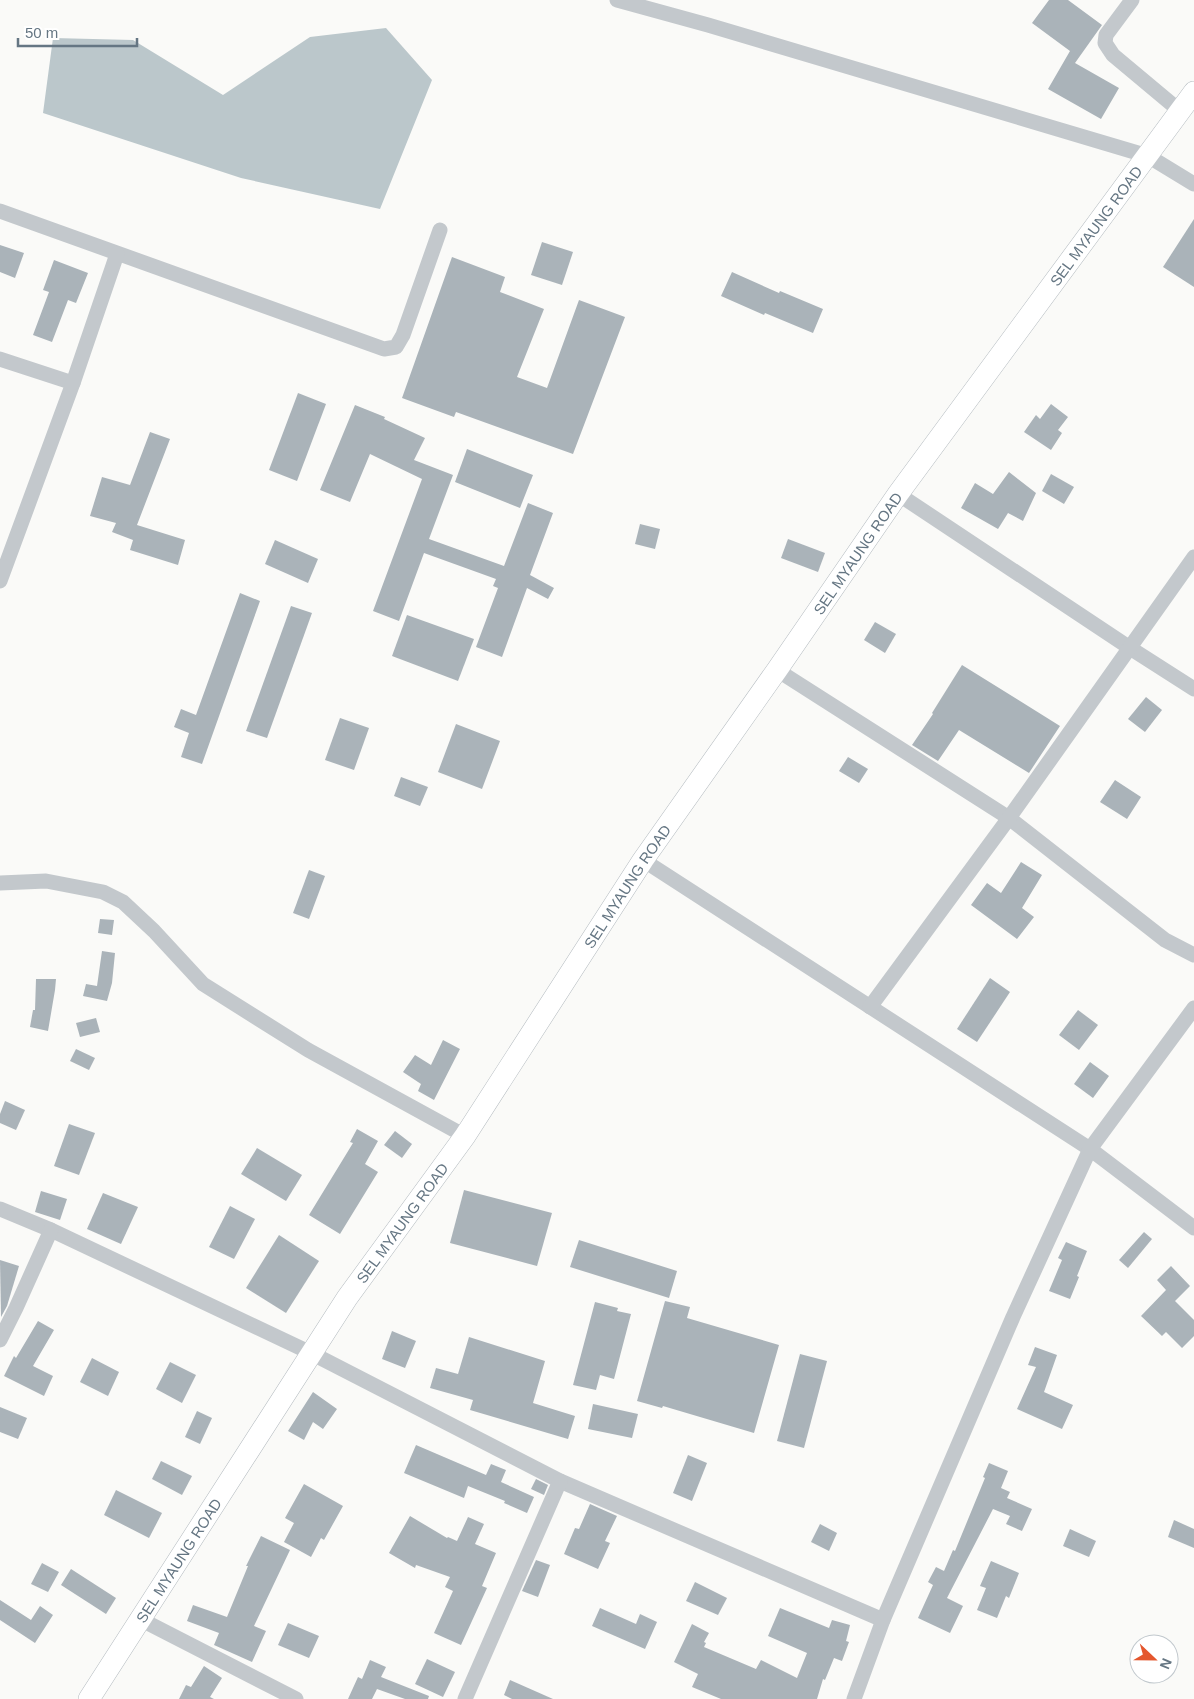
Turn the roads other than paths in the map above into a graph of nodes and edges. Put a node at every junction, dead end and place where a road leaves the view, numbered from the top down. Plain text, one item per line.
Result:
1 (617, 0) edge
2 (1132, 0) edge
3 (1194, 92) edge
4 (1180, 111) junction
5 (1148, 156) junction
6 (1194, 184) edge
7 (0, 211) edge
8 (440, 230) dead end
9 (116, 254) junction
10 (0, 359) edge
11 (73, 383) junction
12 (898, 494) junction
13 (1194, 557) edge
14 (0, 581) edge
15 (1130, 648) junction
16 (778, 670) junction
17 (1194, 689) edge
18 (1009, 818) junction
19 (643, 860) junction
20 (0, 883) edge
21 (1194, 955) edge
22 (870, 1008) junction
23 (1194, 1008) edge
24 (465, 1136) junction
25 (1090, 1149) junction
26 (0, 1208) edge
27 (1194, 1228) edge
28 (51, 1230) junction
29 (0, 1340) edge
30 (311, 1353) junction
31 (560, 1481) junction
32 (140, 1620) junction
33 (883, 1620) junction
34 (89, 1699) edge
35 (296, 1699) edge
36 (464, 1699) edge
37 (854, 1699) edge

1 - 5 street
2 - 4 street
3 - 4 main road, SEL MYAUNG ROAD
4 - 5 main road, SEL MYAUNG ROAD
5 - 6 street
5 - 12 main road, SEL MYAUNG ROAD
7 - 9 street
8 - 9 street
9 - 11 street
10 - 11 street
11 - 14 street
12 - 15 street
12 - 16 main road, SEL MYAUNG ROAD
13 - 15 street
15 - 17 street
15 - 18 street
16 - 18 street
16 - 19 main road, SEL MYAUNG ROAD
18 - 21 street
18 - 22 street
19 - 22 street
19 - 24 main road, SEL MYAUNG ROAD
20 - 24 street
22 - 25 street
23 - 25 street
24 - 30 main road, SEL MYAUNG ROAD
25 - 27 street
25 - 33 street
26 - 28 street
28 - 29 street
28 - 30 street
30 - 31 street
30 - 32 main road, SEL MYAUNG ROAD
31 - 33 street
31 - 36 street
32 - 34 main road, SEL MYAUNG ROAD
32 - 35 street
33 - 37 street

